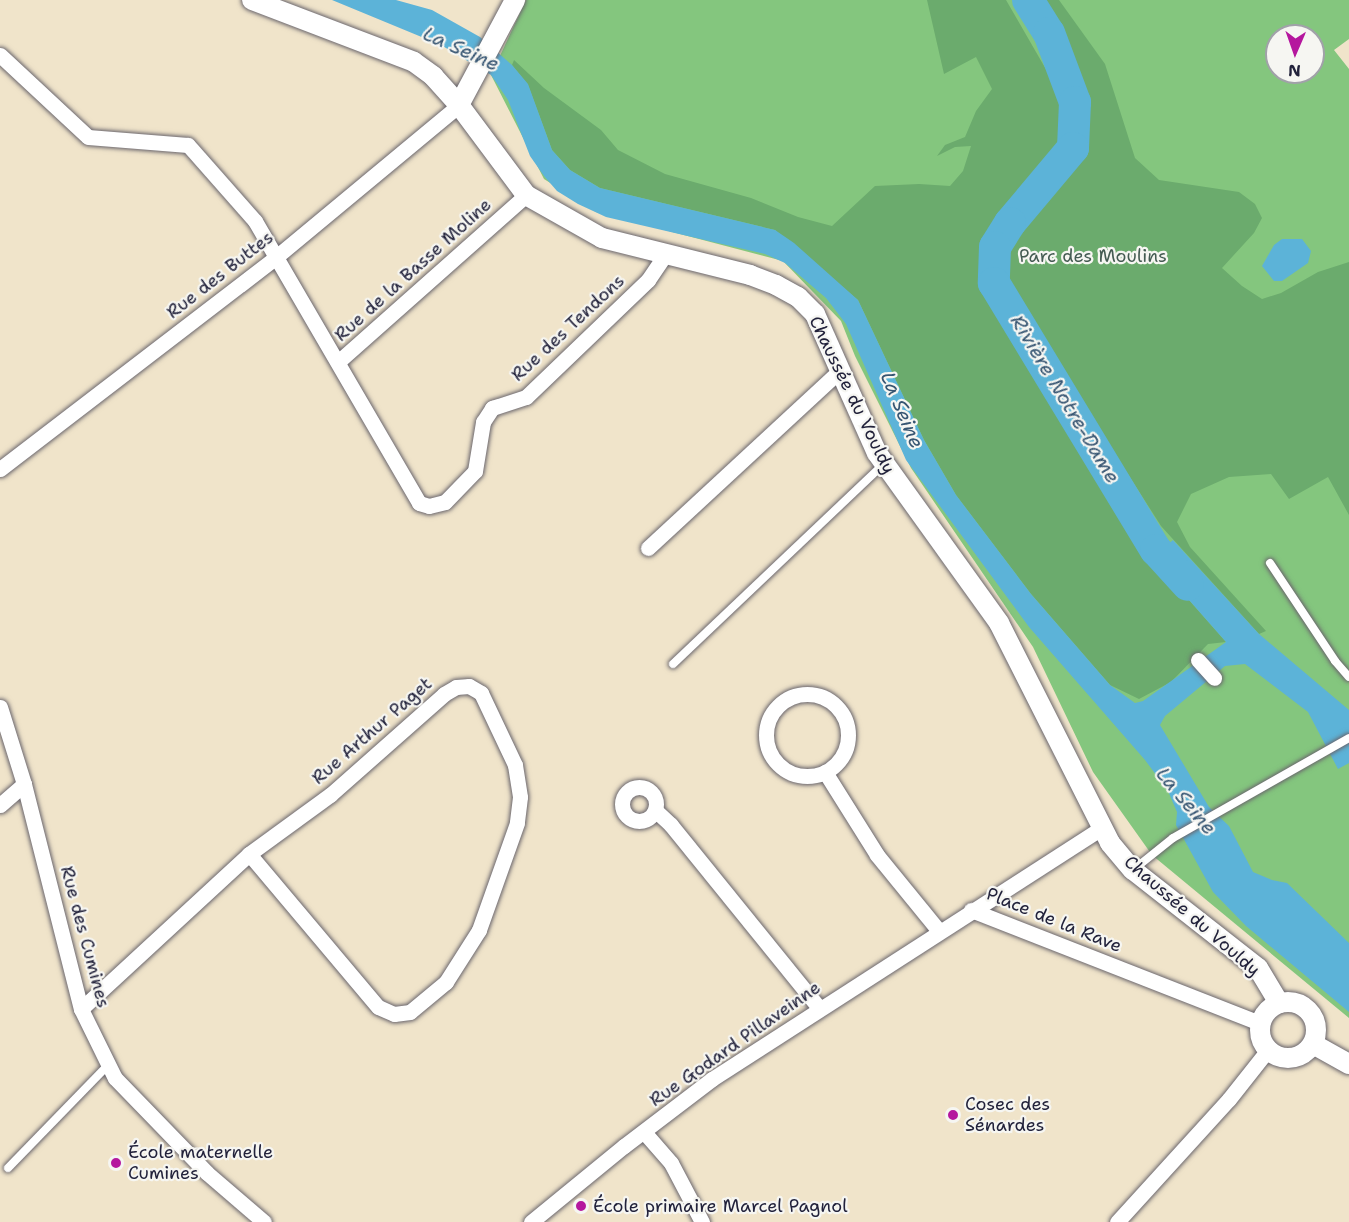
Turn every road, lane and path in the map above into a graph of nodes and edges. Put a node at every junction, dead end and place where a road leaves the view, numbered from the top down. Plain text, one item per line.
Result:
1 (252, 0) edge
2 (515, 0) edge
3 (0, 55) edge
4 (459, 105) junction
5 (526, 195) junction
6 (666, 253) junction
7 (276, 257) junction
8 (339, 362) junction
9 (840, 370) junction
10 (884, 464) junction
11 (0, 469) edge
12 (648, 548) dead end
13 (1270, 563) dead end
14 (1198, 660) dead end
15 (673, 664) dead end
16 (1349, 677) edge
17 (1214, 678) dead end
18 (0, 707) edge
19 (1349, 738) edge
20 (825, 772) junction
21 (24, 784) junction
22 (0, 805) edge
23 (655, 810) dead end
24 (1101, 828) junction
25 (249, 854) junction
26 (1133, 870) junction
27 (971, 910) junction
28 (939, 930) junction
29 (1279, 1003) junction
30 (819, 1008) junction
31 (81, 1009) junction
32 (1260, 1023) junction
33 (1313, 1044) junction
34 (1267, 1051) junction
35 (1349, 1064) edge
36 (108, 1065) junction
37 (644, 1132) junction
38 (8, 1168) dead end
39 (264, 1222) edge
40 (531, 1222) edge
41 (702, 1222) edge
42 (1117, 1222) edge

1 - 4 street, Chaussée du Vouldy
2 - 4 street
3 - 7 street, Rue de la Basse Moline
4 - 5 street, Chaussée du Vouldy
4 - 7 street, Rue des Buttes
5 - 6 street, Chaussée du Vouldy
5 - 8 street, Rue de la Basse Moline
6 - 8 street, Rue des Tendons
6 - 9 street, Chaussée du Vouldy
7 - 8 street, Rue de la Basse Moline
7 - 11 street, Rue des Buttes
9 - 10 street, Chaussée du Vouldy
9 - 12 street
10 - 15 lane
10 - 24 street, Chaussée du Vouldy
13 - 16 lane
14 - 17 street
18 - 21 street, Rue des Cumines
19 - 26 lane
20 - 20 street
20 - 28 street
21 - 22 street
21 - 31 street, Rue des Cumines
23 - 30 street
24 - 26 street, Chaussée du Vouldy
24 - 27 street, Place de la Rave
25 - 25 street, Rue Arthur Paget
25 - 31 street, Rue Arthur Paget
26 - 29 street, Chaussée du Vouldy
27 - 28 street, Rue Godard Pillaveinne
27 - 32 street, Place de la Rave
28 - 30 street, Rue Godard Pillaveinne
29 - 32 street
29 - 33 street
30 - 37 street, Rue Godard Pillaveinne
31 - 36 street, Rue des Cumines
32 - 34 street
33 - 34 street
33 - 35 street
34 - 42 street
36 - 38 lane
36 - 39 street, Rue des Cumines
37 - 40 street, Rue Godard Pillaveinne
37 - 41 street

